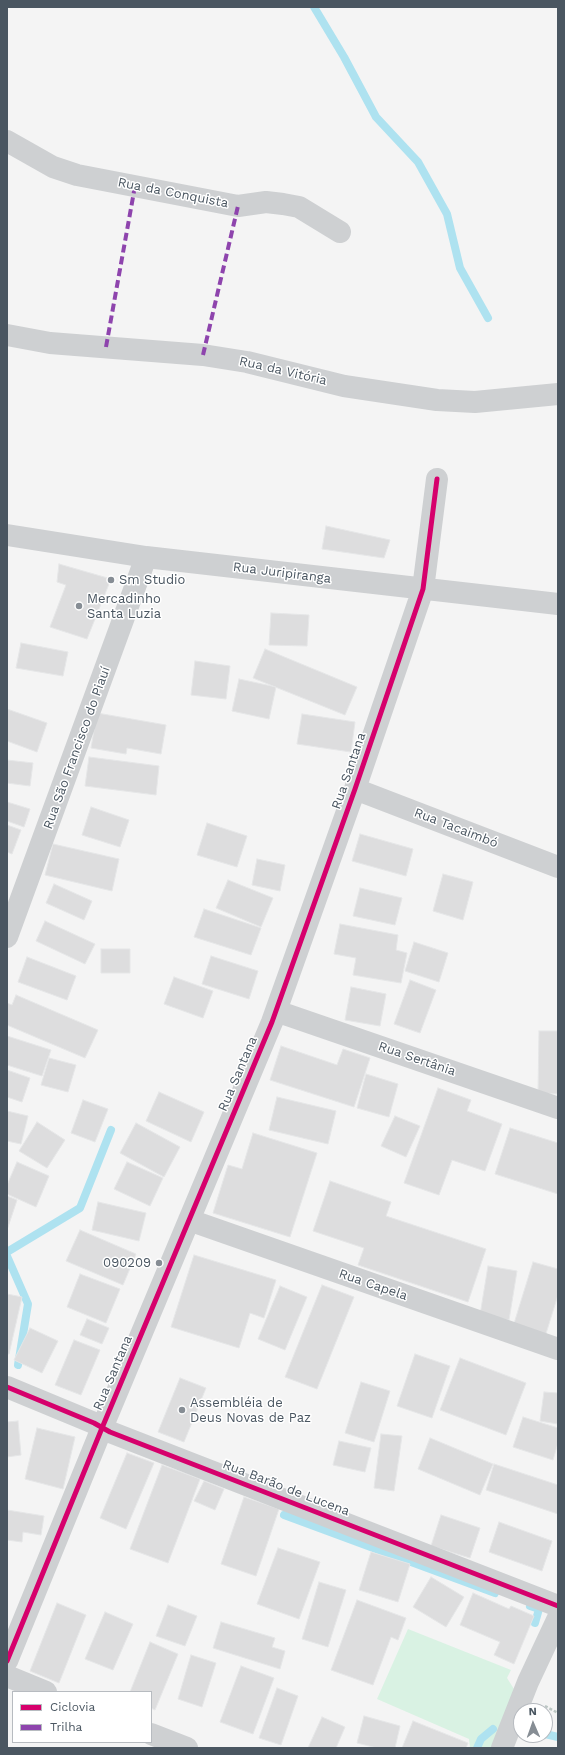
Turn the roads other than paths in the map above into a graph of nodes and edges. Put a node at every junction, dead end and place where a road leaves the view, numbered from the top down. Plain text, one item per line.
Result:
1 (7, 141) edge
2 (340, 232) dead end
3 (7, 334) edge
4 (558, 394) edge
5 (437, 479) dead end
6 (7, 535) edge
7 (146, 557) junction
8 (423, 589) junction
9 (558, 604) edge
10 (355, 789) junction
11 (558, 867) edge
12 (7, 937) edge
13 (276, 1011) junction
14 (558, 1108) edge
15 (189, 1220) junction
16 (558, 1349) edge
17 (7, 1387) edge
18 (102, 1428) junction
19 (558, 1606) edge
20 (558, 1618) edge
21 (7, 1661) edge
22 (7, 1676) edge
23 (44, 1691) edge
24 (152, 1734) edge
25 (187, 1748) edge
26 (502, 1748) edge

1 - 2 street, Rua da Conquista
3 - 4 street, Rua da Vitória
5 - 8 street, Rua Santana
6 - 7 street, Rua Juripiranga
7 - 8 street, Rua Juripiranga
7 - 12 street, Rua São Francisco do Piauí
8 - 9 street, Rua Juripiranga
8 - 10 street, Rua Santana
10 - 11 street, Rua Tacaimbó
10 - 13 street, Rua Santana
13 - 14 street, Rua Sertânia
13 - 15 street, Rua Santana
15 - 16 street, Rua Capela
15 - 18 street, Rua Santana
17 - 18 street, Rua Barão de Lucena
18 - 19 street, Rua Barão de Lucena
18 - 21 street, Rua Santana
20 - 26 street
22 - 23 street
24 - 25 street

